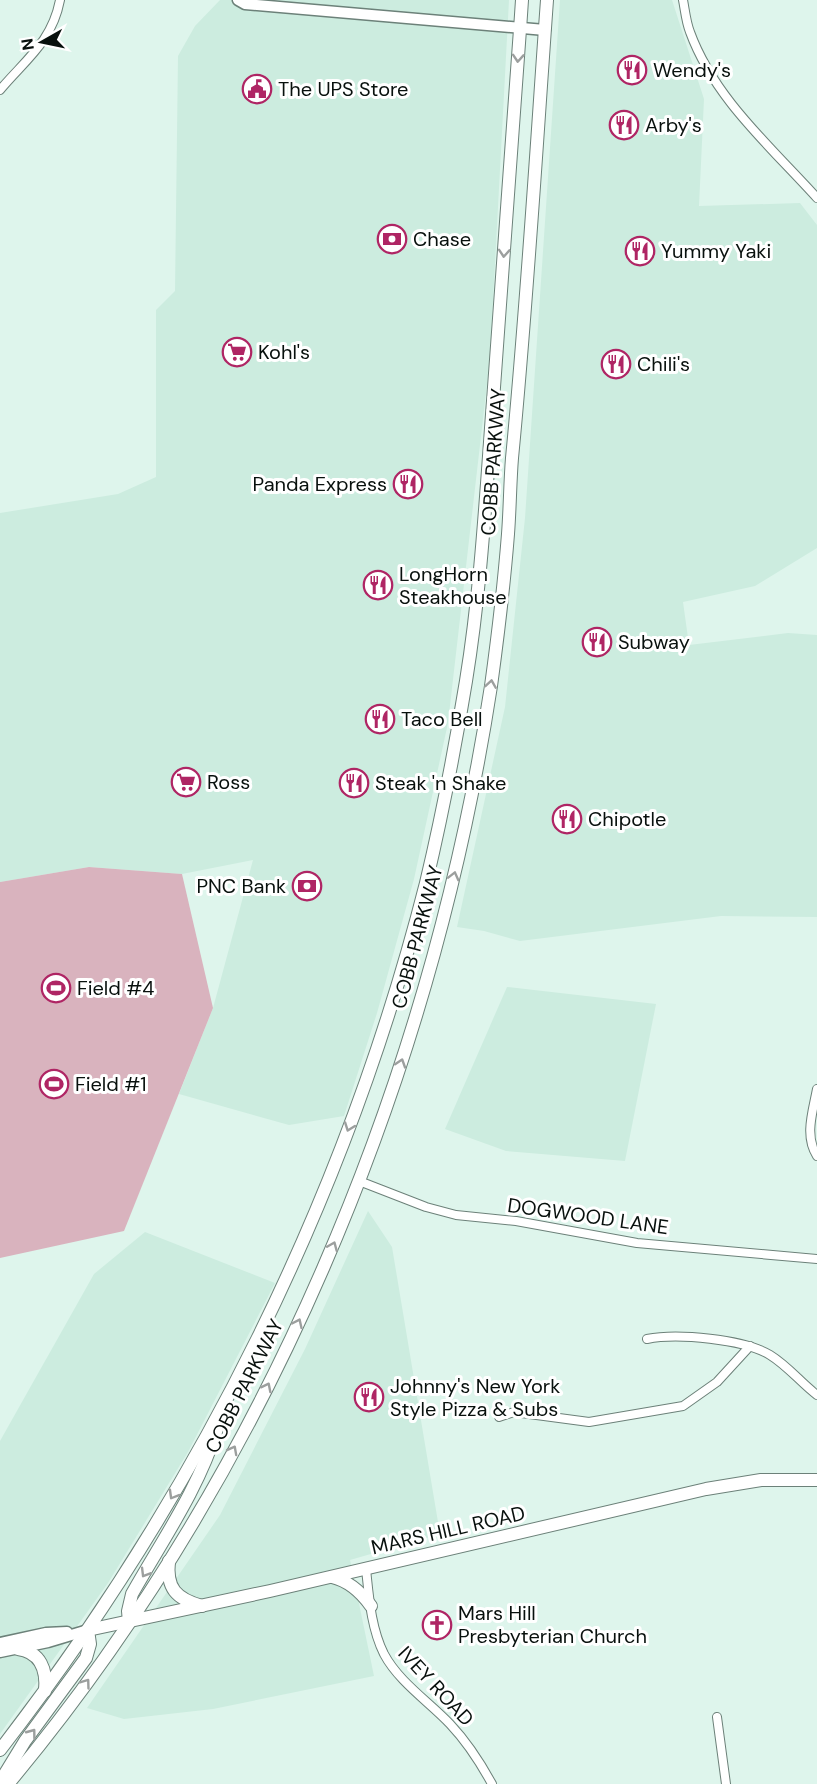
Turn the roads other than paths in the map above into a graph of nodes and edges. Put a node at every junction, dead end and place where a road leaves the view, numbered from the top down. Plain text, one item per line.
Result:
1 (60, 0) edge
2 (238, 0) edge
3 (522, 0) edge
4 (547, 0) edge
5 (683, 0) edge
6 (520, 28) junction
7 (545, 30) junction
8 (0, 90) edge
9 (817, 198) edge
10 (817, 1089) edge
11 (817, 1156) edge
12 (359, 1181) junction
13 (817, 1259) edge
14 (647, 1339) dead end
15 (750, 1346) junction
16 (817, 1395) edge
17 (226, 1400) junction
18 (499, 1417) dead end
19 (815, 1479) edge
20 (169, 1559) junction
21 (366, 1569) junction
22 (331, 1577) junction
23 (203, 1606) junction
24 (371, 1606) junction
25 (129, 1622) junction
26 (88, 1630) junction
27 (0, 1643) edge
28 (18, 1649) junction
29 (0, 1652) edge
30 (45, 1691) junction
31 (717, 1717) dead end
32 (0, 1750) edge
33 (0, 1782) edge
34 (8, 1784) edge
35 (492, 1784) edge
36 (726, 1784) edge

1 - 8 street
2 - 6 street
3 - 6 main road, COBB PARKWAY
4 - 7 main road, COBB PARKWAY
5 - 9 street
6 - 7 street
6 -> 17 main road, COBB PARKWAY
12 -> 7 main road, COBB PARKWAY
10 - 11 street
12 - 13 street, DOGWOOD LANE
20 -> 12 main road, COBB PARKWAY
14 - 15 street
15 - 16 street
15 - 18 street
17 -> 25 main road
17 -> 26 main road, COBB PARKWAY
19 - 21 main road, MARS HILL ROAD
20 - 23 main road
20 - 25 main road, COBB PARKWAY
21 - 22 main road, MARS HILL ROAD
21 - 24 street, IVEY ROAD
22 - 23 main road, MARS HILL ROAD
22 - 24 main road
23 - 25 main road, MARS HILL ROAD
24 - 35 street, IVEY ROAD
25 - 26 main road, MARS HILL ROAD
34 -> 25 main road, COBB PARKWAY
26 - 27 street
26 - 28 street
26 - 30 main road, COBB PARKWAY
33 -> 26 main road
28 - 29 street
28 - 30 main road
30 - 32 main road, COBB PARKWAY
31 - 36 street

